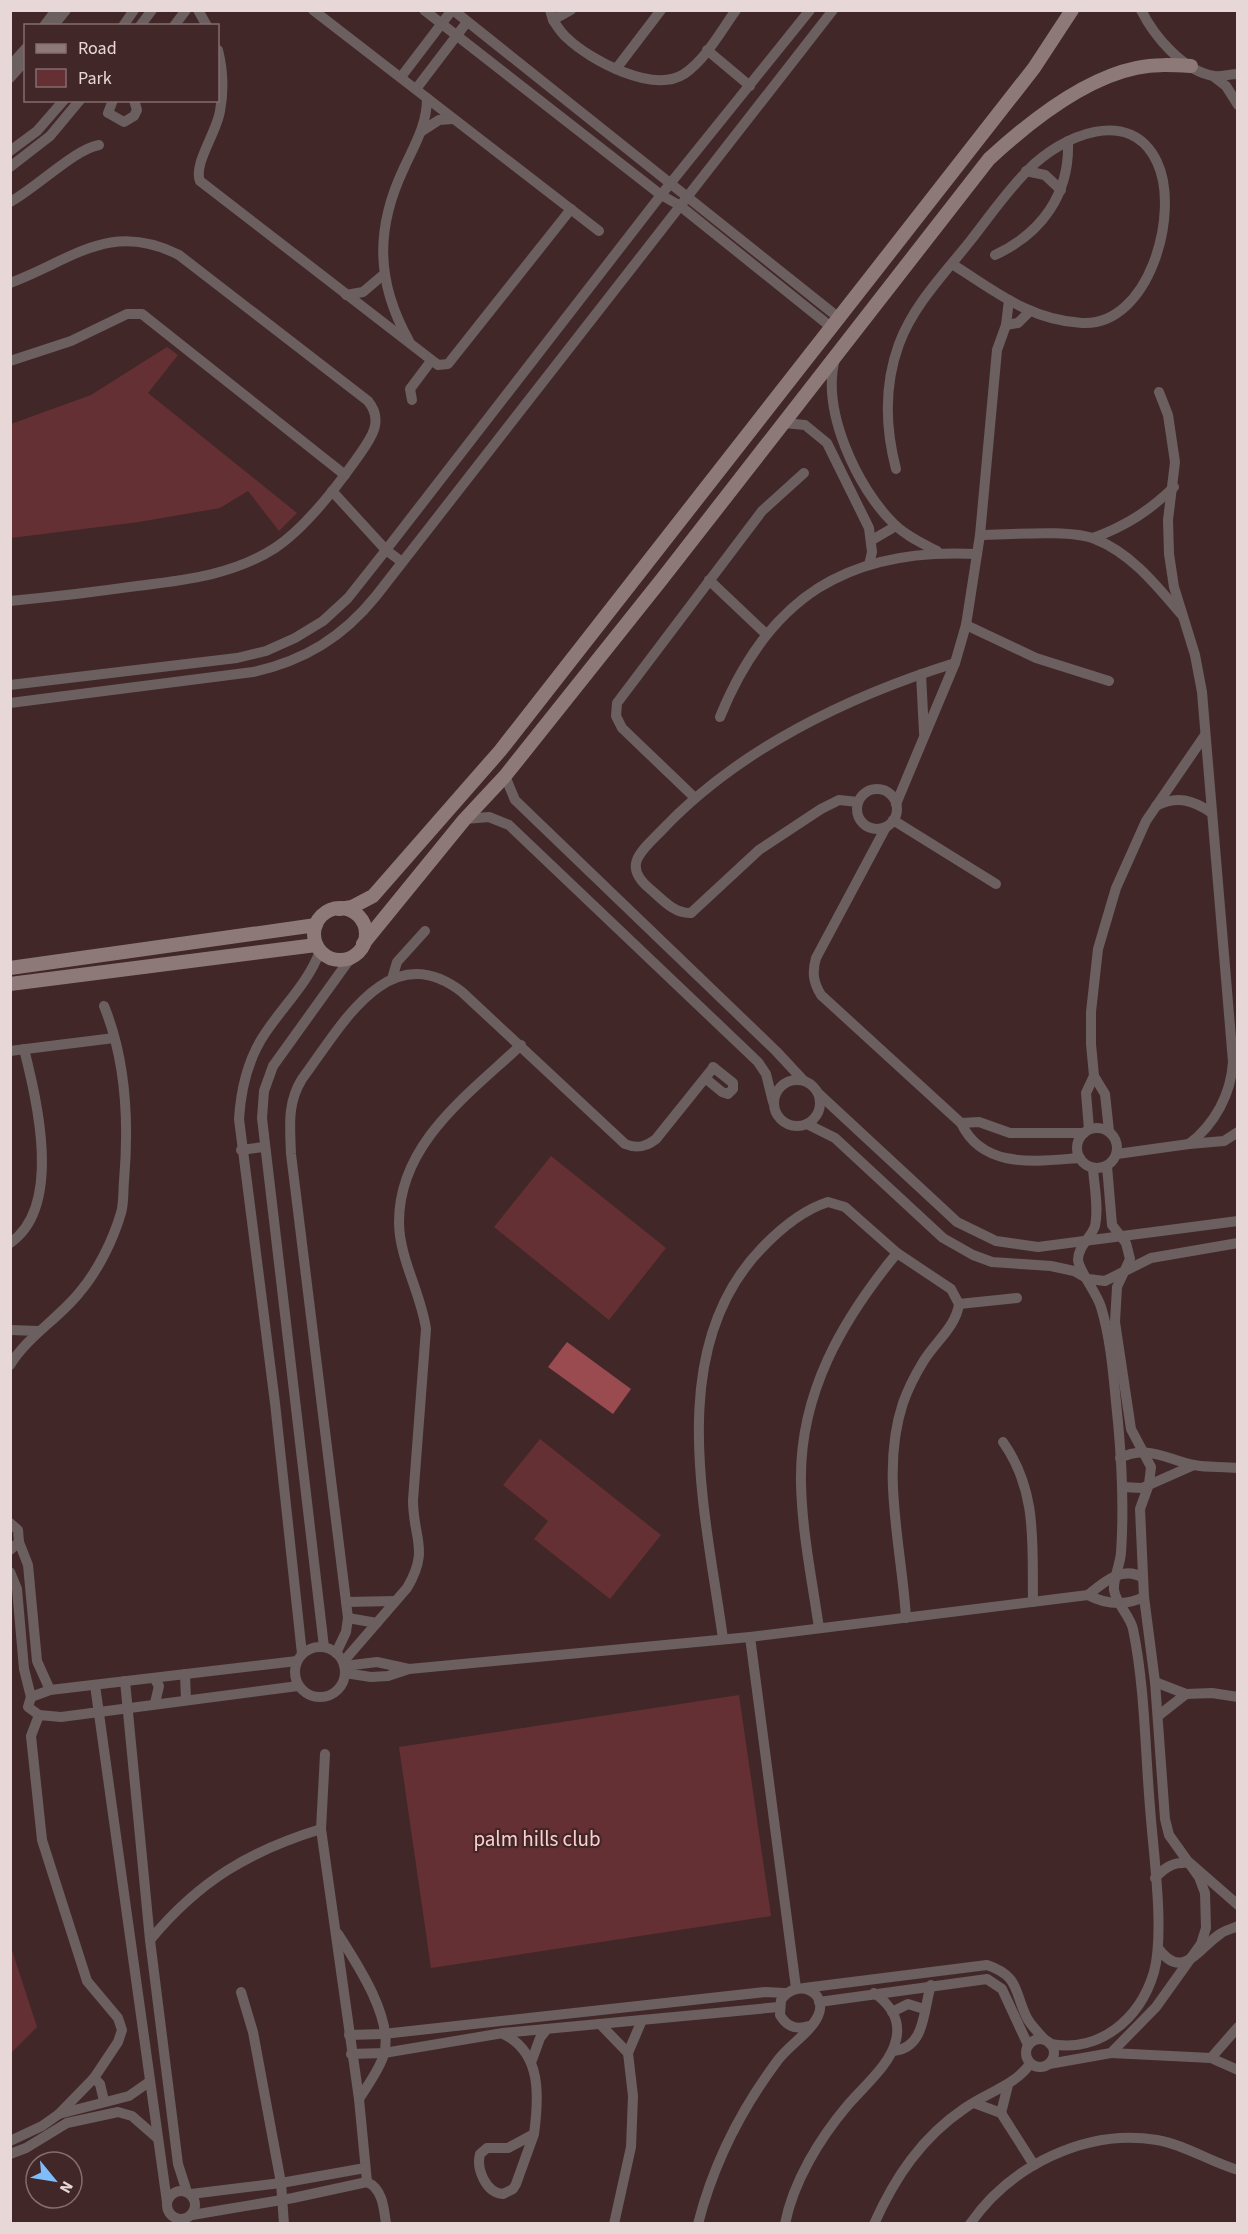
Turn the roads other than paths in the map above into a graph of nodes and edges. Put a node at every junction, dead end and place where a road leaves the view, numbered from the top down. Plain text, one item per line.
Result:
1 (66, 10) edge
2 (152, 10) edge
3 (186, 10) edge
4 (198, 10) edge
5 (313, 10) edge
6 (424, 10) edge
7 (452, 10) edge
8 (572, 10) edge
9 (661, 10) edge
10 (736, 10) edge
11 (810, 10) edge
12 (833, 10) edge
13 (1072, 10) edge
14 (1141, 10) edge
15 (134, 11) edge
16 (552, 15) edge
17 (52, 20) edge
18 (467, 22) junction
19 (124, 24) edge
20 (142, 24) edge
21 (176, 24) edge
22 (206, 24) edge
23 (442, 24) junction
24 (456, 36) junction
25 (706, 50) junction
26 (24, 54) edge
27 (219, 59) edge
28 (10, 66) edge
29 (1191, 66) junction
30 (616, 69) junction
31 (1238, 74) edge
32 (1213, 76) junction
33 (401, 77) junction
34 (10, 78) edge
35 (750, 86) junction
36 (416, 89) junction
37 (427, 98) junction
38 (63, 102) edge
39 (78, 102) edge
40 (113, 102) edge
41 (134, 102) edge
42 (1238, 105) edge
43 (71, 112) junction
44 (453, 119) junction
45 (422, 131) junction
46 (1068, 141) junction
47 (99, 145) dead end
48 (10, 151) edge
49 (10, 166) edge
50 (1026, 171) junction
51 (670, 186) junction
52 (1061, 190) junction
53 (661, 195) junction
54 (683, 201) junction
55 (10, 202) edge
56 (571, 209) junction
57 (598, 231) dead end
58 (995, 255) dead end
59 (952, 264) junction
60 (383, 275) junction
61 (10, 283) edge
62 (346, 295) junction
63 (1009, 300) junction
64 (1029, 312) junction
65 (835, 322) junction
66 (1006, 325) junction
67 (412, 346) junction
68 (836, 356) junction
69 (10, 361) edge
70 (431, 361) junction
71 (1159, 392) dead end
72 (412, 400) dead end
73 (835, 420) junction
74 (784, 423) junction
75 (815, 431) junction
76 (845, 444) junction
77 (734, 450) junction
78 (831, 450) junction
79 (851, 458) junction
80 (752, 464) junction
81 (838, 464) junction
82 (896, 469) dead end
83 (804, 473) dead end
84 (345, 475) junction
85 (1174, 487) junction
86 (332, 491) junction
87 (896, 526) junction
88 (980, 535) junction
89 (1094, 538) junction
90 (872, 540) junction
91 (386, 550) junction
92 (940, 552) junction
93 (977, 554) junction
94 (402, 562) junction
95 (869, 565) junction
96 (709, 580) junction
97 (10, 601) edge
98 (1185, 619) junction
99 (966, 625) junction
100 (766, 634) junction
101 (955, 663) junction
102 (921, 674) junction
103 (1109, 681) dead end
104 (10, 685) edge
105 (10, 703) edge
106 (720, 717) dead end
107 (1205, 735) junction
108 (924, 737) junction
109 (505, 776) junction
110 (694, 796) junction
111 (858, 802) junction
112 (896, 804) junction
113 (1156, 806) junction
114 (524, 809) junction
115 (1212, 813) junction
116 (465, 819) junction
117 (890, 824) junction
118 (509, 825) junction
119 (996, 885) dead end
120 (339, 909) junction
121 (316, 925) junction
122 (425, 931) dead end
123 (651, 931) junction
124 (363, 944) junction
125 (636, 946) junction
126 (318, 948) junction
127 (352, 956) junction
128 (10, 968) edge
129 (392, 979) junction
130 (10, 984) edge
131 (104, 1006) dead end
132 (114, 1038) junction
133 (520, 1045) junction
134 (24, 1049) junction
135 (10, 1051) edge
136 (1233, 1062) junction
137 (1094, 1076) junction
138 (705, 1078) dead end
139 (803, 1080) junction
140 (1238, 1084) edge
141 (819, 1094) junction
142 (774, 1102) junction
143 (961, 1123) junction
144 (807, 1124) junction
145 (1086, 1131) junction
146 (1109, 1131) junction
147 (1238, 1132) edge
148 (1189, 1144) junction
149 (263, 1148) junction
150 (241, 1150) junction
151 (1117, 1154) junction
152 (1080, 1158) junction
153 (1107, 1166) junction
154 (1093, 1168) junction
155 (1108, 1192) junction
156 (1094, 1193) junction
157 (1238, 1221) edge
158 (1120, 1236) junction
159 (1088, 1240) junction
160 (10, 1243) edge
161 (1238, 1243) edge
162 (897, 1253) junction
163 (1123, 1274) junction
164 (1088, 1279) junction
165 (1017, 1298) dead end
166 (959, 1304) junction
167 (10, 1330) edge
168 (38, 1331) junction
169 (10, 1365) edge
170 (1003, 1442) dead end
171 (1144, 1451) junction
172 (1120, 1458) junction
173 (1194, 1465) junction
174 (1238, 1468) edge
175 (1149, 1484) junction
176 (1122, 1487) junction
177 (11, 1522) edge
178 (15, 1546) edge
179 (10, 1572) edge
180 (1117, 1575) junction
181 (1143, 1578) junction
182 (1088, 1595) junction
183 (1144, 1597) junction
184 (395, 1601) junction
185 (346, 1602) junction
186 (1033, 1602) junction
187 (1121, 1604) junction
188 (348, 1618) junction
189 (906, 1618) junction
190 (377, 1623) junction
191 (819, 1628) junction
192 (750, 1637) junction
193 (723, 1640) junction
194 (324, 1647) junction
195 (300, 1658) junction
196 (342, 1663) junction
197 (184, 1674) junction
198 (154, 1678) junction
199 (125, 1682) junction
200 (1155, 1682) junction
201 (95, 1685) junction
202 (298, 1686) junction
203 (50, 1690) junction
204 (1186, 1694) junction
205 (31, 1697) junction
206 (1238, 1697) edge
207 (186, 1700) junction
208 (155, 1703) junction
209 (127, 1707) junction
210 (98, 1712) junction
211 (39, 1716) junction
212 (1158, 1716) junction
213 (325, 1754) dead end
214 (321, 1828) junction
215 (1190, 1863) junction
216 (1155, 1878) junction
217 (1238, 1905) edge
218 (1238, 1926) edge
219 (336, 1931) junction
220 (150, 1940) junction
221 (1158, 1948) junction
222 (1193, 1960) junction
223 (931, 1985) junction
224 (800, 1988) junction
225 (241, 1992) dead end
226 (874, 1993) junction
227 (785, 1994) junction
228 (819, 2002) junction
229 (779, 2007) junction
230 (924, 2009) junction
231 (892, 2012) junction
232 (642, 2020) junction
233 (784, 2021) junction
234 (600, 2024) junction
235 (809, 2026) junction
236 (1238, 2027) edge
237 (547, 2029) junction
238 (383, 2034) junction
239 (503, 2034) junction
240 (349, 2035) junction
241 (1048, 2042) junction
242 (1028, 2045) junction
243 (785, 2050) junction
244 (893, 2051) junction
245 (628, 2052) junction
246 (384, 2053) junction
247 (1111, 2053) junction
248 (351, 2054) junction
249 (1211, 2058) junction
250 (532, 2060) junction
251 (1030, 2064) junction
252 (1049, 2064) junction
253 (1238, 2070) edge
254 (94, 2078) junction
255 (149, 2082) junction
256 (1008, 2085) junction
257 (359, 2099) junction
258 (104, 2101) junction
259 (974, 2103) junction
260 (1001, 2113) junction
261 (59, 2114) junction
262 (534, 2134) junction
263 (156, 2137) junction
264 (10, 2141) edge
265 (508, 2148) junction
266 (10, 2154) edge
267 (524, 2164) junction
268 (1034, 2165) junction
269 (365, 2168) junction
270 (1238, 2170) edge
271 (367, 2182) junction
272 (281, 2183) junction
273 (189, 2193) junction
274 (282, 2200) junction
275 (168, 2213) edge
276 (188, 2219) edge
277 (284, 2223) edge
278 (386, 2223) edge
279 (614, 2223) edge
280 (698, 2223) edge
281 (785, 2223) edge
282 (874, 2223) edge
283 (970, 2223) edge

1 - 17 street
2 - 20 street
3 - 21 street
4 - 22 street
5 - 33 street
6 - 23 street
7 - 18 street
7 - 23 street
8 - 16 street
9 - 30 street
10 - 25 street
11 - 35 street
12 - 54 street
13 - 65 street
14 - 29 street
15 - 19 street
16 - 30 street
18 - 24 street
18 - 51 street
23 - 24 street
23 - 33 street
24 - 36 street
24 - 53 street
25 - 30 street
25 - 35 street
26 - 28 street
26 - 34 street
27 - 62 street
29 - 32 street
29 - 68 street
31 - 32 street
32 - 42 street
33 - 36 street
35 - 51 street
36 - 37 street
37 - 44 street
37 - 45 street
38 - 43 street
38 - 48 street
39 - 43 street
40 - 41 street
43 - 49 street
44 - 45 street
44 - 56 street
45 - 60 street
46 - 50 street
46 - 52 street
46 - 64 street
47 - 55 street
50 - 52 street
50 - 59 street
51 - 53 street
51 - 54 street
52 - 58 street
53 - 54 street
53 - 91 street
54 - 65 street
54 - 94 street
56 - 57 street
56 - 70 street
59 - 63 street
59 - 82 street
60 - 62 street
60 - 67 street
61 - 84 street
62 - 67 street
63 - 64 street
63 - 66 street
64 - 66 street
65 - 77 street
66 - 88 street
67 - 70 street
68 - 73 street
68 - 74 street
69 - 84 street
70 - 72 street
71 - 85 street
73 - 75 street
73 - 76 street
74 - 75 street
74 - 80 street
75 - 78 street
76 - 78 street
76 - 79 street
77 - 80 street
77 - 120 street
78 - 81 street
79 - 81 street
79 - 87 street
80 - 109 street
81 - 90 street
83 - 96 street
84 - 86 street
85 - 89 street
85 - 98 street
86 - 91 street
86 - 97 street
87 - 90 street
87 - 92 street
88 - 89 street
88 - 93 street
89 - 98 street
90 - 95 street
91 - 94 street
91 - 104 street
92 - 93 street
92 - 95 street
93 - 99 street
94 - 105 street
95 - 100 street
96 - 100 street
96 - 110 street
98 - 107 street
99 - 101 street
99 - 103 street
100 - 106 street
101 - 102 street
101 - 108 street
102 - 108 street
102 - 110 street
107 - 113 street
107 - 115 street
108 - 112 street
109 - 114 street
109 - 116 street
110 - 111 street
111 - 112 street
111 - 117 street
112 - 117 street
113 - 115 street
113 - 137 street
114 - 118 street
114 - 123 street
115 - 136 street
116 - 118 street
116 - 124 street
117 - 119 street
117 - 143 street
118 - 125 street
120 - 121 street
120 - 124 street
121 - 126 street
121 - 128 street
122 - 129 street
123 - 125 street
123 - 139 street
124 - 127 street
125 - 142 street
126 - 127 street
126 - 130 street
126 - 150 street
127 - 149 street
129 - 133 street
129 - 185 street
131 - 132 street
132 - 134 street
132 - 168 street
133 - 138 street
133 - 184 street
134 - 135 street
134 - 160 street
136 - 140 street
136 - 148 street
137 - 145 street
137 - 146 street
139 - 141 street
139 - 142 street
141 - 144 street
141 - 159 street
142 - 144 street
143 - 145 street
143 - 152 street
144 - 164 street
145 - 146 street
145 - 152 street
146 - 151 street
147 - 148 street
148 - 151 street
149 - 150 street
149 - 194 street
150 - 195 street
151 - 153 street
152 - 154 street
153 - 154 street
153 - 155 street
154 - 156 street
155 - 156 street
155 - 158 street
156 - 159 street
157 - 158 street
158 - 159 street
158 - 163 street
159 - 164 street
161 - 163 street
162 - 166 street
162 - 191 street
162 - 193 street
163 - 164 street
163 - 171 street
164 - 172 street
165 - 166 street
166 - 189 street
167 - 168 street
168 - 169 street
170 - 186 street
171 - 172 street
171 - 173 street
171 - 175 street
172 - 176 street
173 - 174 street
173 - 175 street
175 - 176 street
175 - 181 street
176 - 180 street
177 - 178 street
178 - 203 street
179 - 205 street
180 - 181 street
180 - 182 street
180 - 187 street
181 - 183 street
182 - 186 street
182 - 187 street
183 - 187 street
183 - 200 street
184 - 185 street
184 - 190 street
185 - 188 street
186 - 189 street
187 - 216 street
188 - 190 street
188 - 196 street
189 - 191 street
190 - 196 street
191 - 192 street
192 - 193 street
192 - 224 street
193 - 196 street
194 - 195 street
194 - 196 street
195 - 197 street
195 - 202 street
196 - 202 street
197 - 198 street
197 - 207 street
198 - 199 street
198 - 208 street
199 - 201 street
199 - 209 street
200 - 204 street
200 - 212 street
201 - 203 street
201 - 210 street
202 - 207 street
203 - 205 street
204 - 206 street
204 - 212 street
205 - 211 street
207 - 208 street
208 - 209 street
209 - 210 street
209 - 220 street
210 - 211 street
210 - 255 street
211 - 254 street
212 - 215 street
213 - 214 street
214 - 219 street
214 - 220 street
215 - 216 street
215 - 217 street
215 - 222 street
216 - 221 street
218 - 222 street
219 - 238 street
219 - 240 street
220 - 273 street
221 - 222 street
221 - 241 street
222 - 247 street
223 - 226 street
223 - 230 street
223 - 242 street
224 - 227 street
224 - 228 street
224 - 241 street
225 - 272 street
226 - 228 street
226 - 231 street
227 - 229 street
227 - 238 street
228 - 235 street
229 - 232 street
229 - 233 street
230 - 231 street
230 - 244 street
231 - 244 street
232 - 234 street
232 - 245 street
233 - 235 street
233 - 243 street
234 - 237 street
234 - 245 street
235 - 243 street
236 - 249 street
237 - 239 street
237 - 250 street
238 - 240 street
238 - 246 street
239 - 246 street
239 - 250 street
240 - 248 street
241 - 242 street
241 - 252 street
242 - 251 street
243 - 280 street
244 - 281 street
245 - 279 street
246 - 248 street
246 - 257 street
247 - 249 street
247 - 252 street
248 - 257 street
249 - 253 street
250 - 262 street
251 - 252 street
251 - 256 street
254 - 258 street
254 - 261 street
255 - 258 street
255 - 263 street
256 - 259 street
256 - 260 street
257 - 269 street
258 - 261 street
259 - 260 street
259 - 282 street
260 - 268 street
261 - 264 street
262 - 265 street
262 - 267 street
263 - 266 street
263 - 275 street
265 - 267 street
265 - 267 street
268 - 270 street
268 - 283 street
269 - 271 street
269 - 272 street
271 - 274 street
271 - 278 street
272 - 273 street
272 - 274 street
273 - 275 street
273 - 276 street
274 - 276 street
274 - 277 street
275 - 276 street

